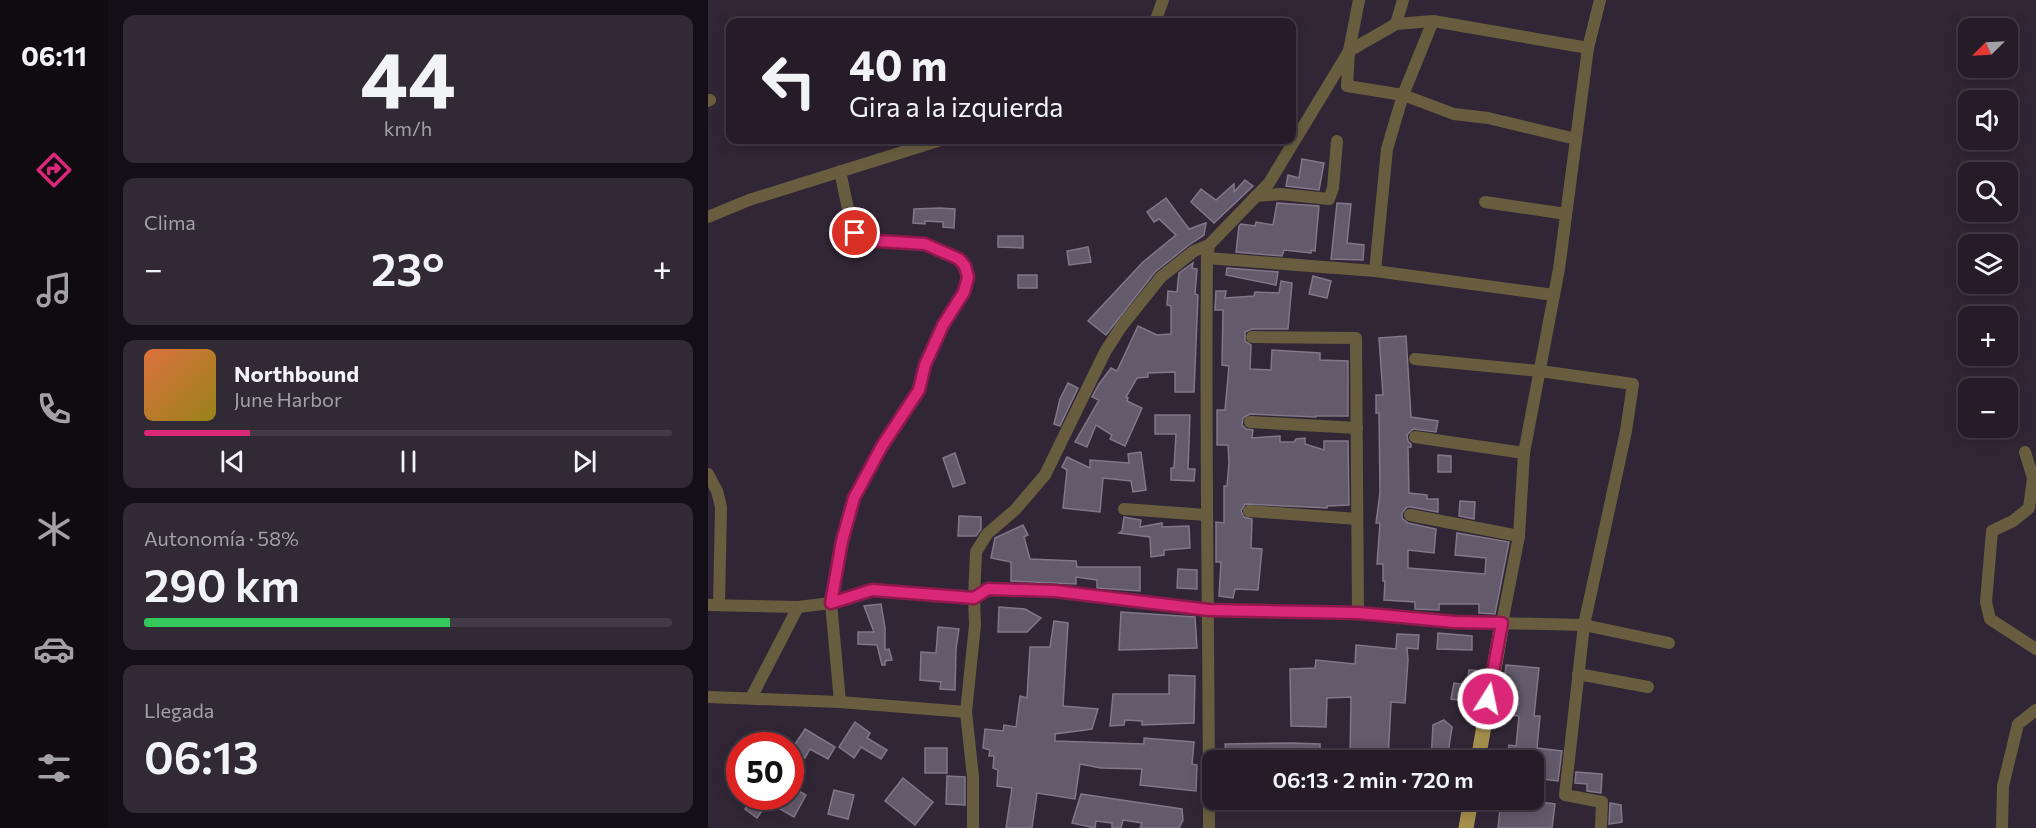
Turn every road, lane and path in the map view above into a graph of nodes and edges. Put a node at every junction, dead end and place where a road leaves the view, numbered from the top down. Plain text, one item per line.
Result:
1 (1163, 0) edge
2 (1359, 0) edge
3 (1403, 0) edge
4 (1600, 0) edge
5 (1156, 18) edge
6 (1433, 21) junction
7 (1396, 24) junction
8 (1588, 48) junction
9 (1349, 51) junction
10 (1403, 95) junction
11 (1296, 138) edge
12 (1576, 139) junction
13 (1337, 141) dead end
14 (928, 144) edge
15 (1293, 144) edge
16 (840, 171) junction
17 (1256, 196) junction
18 (1485, 202) dead end
19 (1566, 214) junction
20 (708, 217) edge
21 (1208, 251) junction
22 (1375, 271) junction
23 (1554, 296) junction
24 (1252, 337) dead end
25 (1415, 359) dead end
26 (1540, 371) junction
27 (1250, 422) dead end
28 (1357, 428) junction
29 (1415, 437) dead end
30 (2025, 452) dead end
31 (1524, 453) junction
32 (708, 474) edge
33 (1124, 509) dead end
34 (1249, 512) dead end
35 (1206, 515) junction
36 (1410, 515) dead end
37 (1357, 519) junction
38 (1519, 536) junction
39 (974, 598) junction
40 (831, 603) junction
41 (714, 605) edge
42 (798, 607) junction
43 (1209, 610) junction
44 (1358, 613) junction
45 (1502, 623) junction
46 (1584, 625) junction
47 (1669, 643) dead end
48 (2036, 649) edge
49 (1578, 674) junction
50 (1648, 687) dead end
51 (708, 697) edge
52 (751, 698) junction
53 (840, 702) junction
54 (2036, 710) edge
55 (966, 712) junction
56 (1480, 750) edge
57 (1469, 810) edge
58 (973, 828) edge
59 (1209, 828) edge
60 (1466, 828) edge
61 (1601, 828) edge
62 (2002, 828) edge

1 - 5 street
2 - 9 street
3 - 7 street
4 - 8 street
6 - 7 street
6 - 8 street
6 - 10 street
7 - 9 street
8 - 12 street
9 - 10 street
9 - 11 street
10 - 12 street
10 - 22 street
12 - 19 street
13 - 17 street
14 - 16 street
15 - 17 street
16 - 20 street
16 - 40 street
17 - 21 street
18 - 19 street
19 - 23 street
21 - 22 street
21 - 35 street
21 - 39 street
22 - 23 street
23 - 26 street
24 - 28 street
25 - 26 street
26 - 31 street
26 - 46 street
27 - 28 street
28 - 37 street
29 - 31 street
30 - 48 street
31 - 38 street
32 - 41 street
33 - 35 street
34 - 37 street
35 - 43 street
36 - 38 street
37 - 44 street
38 - 45 street
39 - 40 street
39 - 43 street
39 - 55 street
40 - 42 street
40 - 53 street
41 - 42 street
42 - 52 street
43 - 44 street
43 - 59 street
44 - 45 street
45 - 46 street
45 - 56 main road
46 - 47 street
46 - 49 street
49 - 50 street
49 - 61 street
51 - 52 street
52 - 53 street
53 - 55 street
54 - 62 street
55 - 58 street
57 - 60 main road

